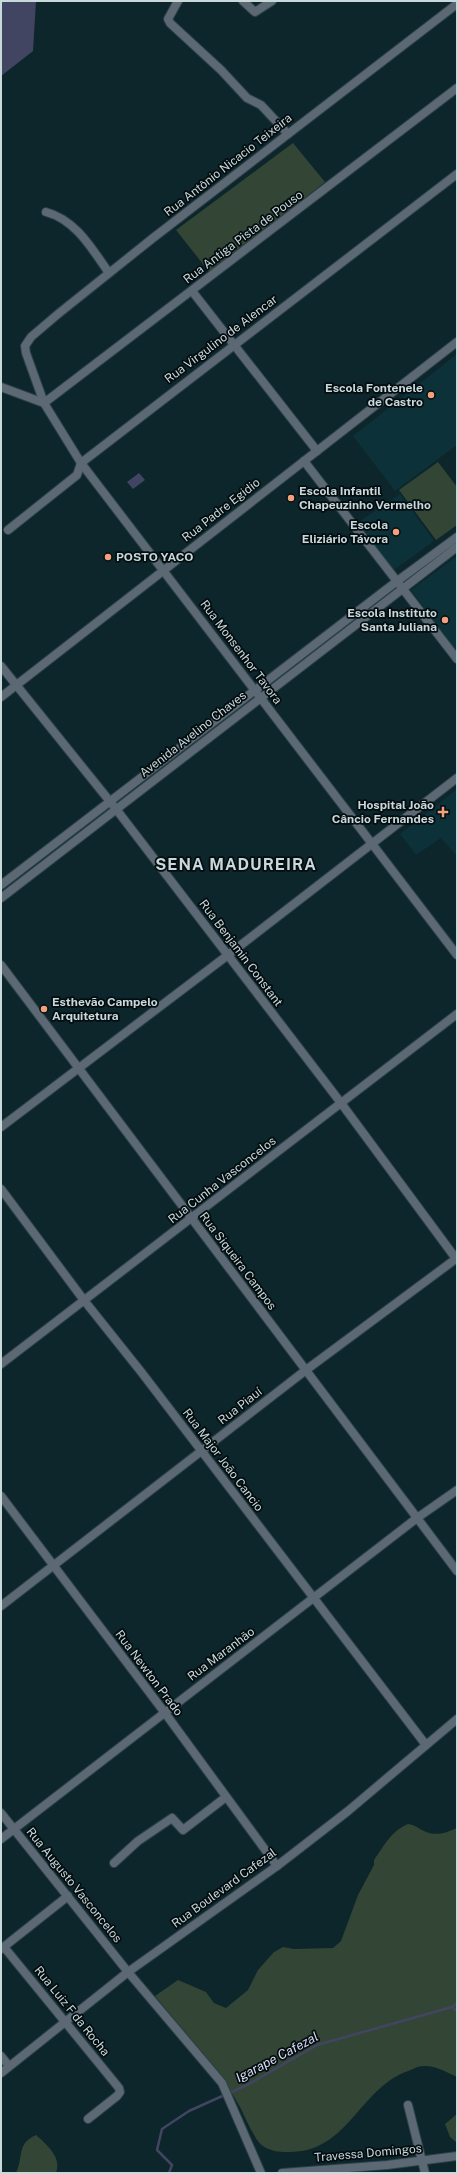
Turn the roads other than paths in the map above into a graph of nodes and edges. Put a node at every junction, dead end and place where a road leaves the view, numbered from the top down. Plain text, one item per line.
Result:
1 (178, 1) edge
2 (243, 1) edge
3 (272, 1) edge
4 (457, 4) edge
5 (457, 88) edge
6 (288, 134) junction
7 (457, 174) edge
8 (46, 212) dead end
9 (109, 273) junction
10 (192, 291) junction
11 (457, 342) edge
12 (234, 344) junction
13 (26, 353) joint
14 (4, 388) edge
15 (44, 403) junction
16 (317, 451) junction
17 (304, 461) junction
18 (81, 463) junction
19 (8, 530) dead end
20 (457, 537) edge
21 (457, 547) edge
22 (163, 570) junction
23 (396, 582) junction
24 (403, 590) junction
25 (457, 659) edge
26 (1, 666) edge
27 (17, 686) junction
28 (254, 690) junction
29 (1, 697) edge
30 (260, 697) junction
31 (457, 778) edge
32 (110, 802) junction
33 (116, 809) junction
34 (373, 844) junction
35 (1, 885) edge
36 (1, 898) edge
37 (457, 954) edge
38 (228, 955) junction
39 (1, 965) edge
40 (457, 1014) edge
41 (78, 1067) junction
42 (341, 1103) junction
43 (1, 1127) edge
44 (1, 1189) edge
45 (191, 1219) junction
46 (457, 1259) edge
47 (83, 1299) junction
48 (1, 1364) edge
49 (306, 1370) junction
50 (202, 1451) junction
51 (457, 1490) edge
52 (1, 1496) edge
53 (417, 1518) junction
54 (52, 1565) junction
55 (457, 1571) edge
56 (314, 1599) junction
57 (1, 1606) edge
58 (165, 1713) junction
59 (457, 1719) edge
60 (426, 1745) junction
61 (226, 1797) junction
62 (1, 1813) edge
63 (14, 1829) junction
64 (1, 1839) edge
65 (114, 1863) dead end
66 (277, 1866) junction
67 (68, 1896) junction
68 (3, 1948) edge
69 (128, 1972) junction
70 (65, 2020) junction
71 (1, 2056) edge
72 (9, 2066) junction
73 (1, 2073) edge
74 (408, 2105) dead end
75 (88, 2119) dead end
76 (457, 2156) edge
77 (421, 2160) junction
78 (345, 2170) edge
79 (261, 2173) edge
80 (282, 2173) edge
81 (425, 2173) edge

1 - 6 street
2 - 3 street
4 - 6 street, Rua Antônio Nicacio Teixeira
5 - 10 street, Rua Antiga Pista de Pouso
6 - 9 street, Rua Antônio Nicacio Teixeira
7 - 12 street, Rua Virgulino de Alencar
8 - 9 street
9 - 13 street, Rua Antônio Nicacio Teixeira
10 - 12 street
10 - 15 street, Rua Antiga Pista de Pouso
11 - 16 street, Rua Padre Egidio
12 - 16 street
12 - 18 street, Rua Virgulino de Alencar
13 - 15 street, Rua Monsenhor Tavora
14 - 15 street
15 - 18 street, Rua Monsenhor Tavora
16 - 17 street, Rua Padre Egidio
17 - 22 street, Rua Padre Egidio
17 - 23 street
18 - 19 street, Rua Virgulino de Alencar
18 - 22 street, Rua Monsenhor Tavora
20 - 23 street, Avenida Avelino Chaves
21 - 24 street, Avenida Avelino Chaves
22 - 27 street, Rua Padre Egidio
22 - 28 street, Rua Monsenhor Tavora
23 - 24 street
23 - 28 street, Avenida Avelino Chaves
24 - 25 street
24 - 30 street, Avenida Avelino Chaves
26 - 27 street, Rua Benjamin Constant
27 - 29 street, Rua Padre Egidio
27 - 32 street, Rua Benjamin Constant
28 - 30 street, Rua Monsenhor Tavora
28 - 32 street, Avenida Avelino Chaves
30 - 33 street, Avenida Avelino Chaves
30 - 34 street, Rua Monsenhor Tavora
31 - 34 street
32 - 33 street, Rua Benjamin Constant
32 - 35 street, Avenida Avelino Chaves
33 - 36 street, Avenida Avelino Chaves
33 - 38 street, Rua Benjamin Constant
34 - 37 street, Rua Monsenhor Tavora
34 - 38 street
38 - 41 street
38 - 42 street, Rua Benjamin Constant
39 - 41 street, Rua Siqueira Campos
40 - 42 street, Rua Cunha Vasconcelos
41 - 43 street
41 - 45 street, Rua Siqueira Campos
42 - 45 street, Rua Cunha Vasconcelos
42 - 46 street, Rua Benjamin Constant
44 - 47 street, Rua Major João Cancio
45 - 47 street, Rua Cunha Vasconcelos
45 - 49 street, Rua Siqueira Campos
46 - 49 street, Rua Piauí
47 - 48 street, Rua Cunha Vasconcelos
47 - 50 street, Rua Major João Cancio
49 - 50 street, Rua Piauí
49 - 53 street, Rua Siqueira Campos
50 - 54 street, Rua Piauí
50 - 56 street, Rua Major João Cancio
51 - 53 street, Rua Maranhão
52 - 54 street, Rua Newton Prado
53 - 55 street, Rua Siqueira Campos
53 - 56 street, Rua Maranhão
54 - 57 street, Rua Piauí
54 - 58 street, Rua Newton Prado
56 - 58 street, Rua Maranhão
56 - 60 street, Rua Major João Cancio
58 - 61 street, Rua Newton Prado
58 - 63 street, Rua Maranhão
59 - 60 street, Rua Boulevard Cafezal
60 - 66 street, Rua Boulevard Cafezal
61 - 65 street
61 - 66 street, Rua Newton Prado
62 - 63 street, Rua Augusto Vasconcelos
63 - 64 street, Rua Maranhão
63 - 67 street, Rua Augusto Vasconcelos
66 - 69 street, Rua Boulevard Cafezal
67 - 68 street
67 - 69 street, Rua Augusto Vasconcelos
68 - 70 street, Rua Luiz F da Rocha
69 - 70 street, Rua Boulevard Cafezal
69 - 79 street, Rua Augusto Vasconcelos
70 - 72 street, Rua Boulevard Cafezal
70 - 75 street, Rua Luiz F da Rocha
71 - 72 street
72 - 73 street, Rua Boulevard Cafezal
74 - 77 street
76 - 77 street, Travessa Domingos
77 - 78 street, Travessa Domingos
77 - 81 street
78 - 80 street, Travessa Domingos

